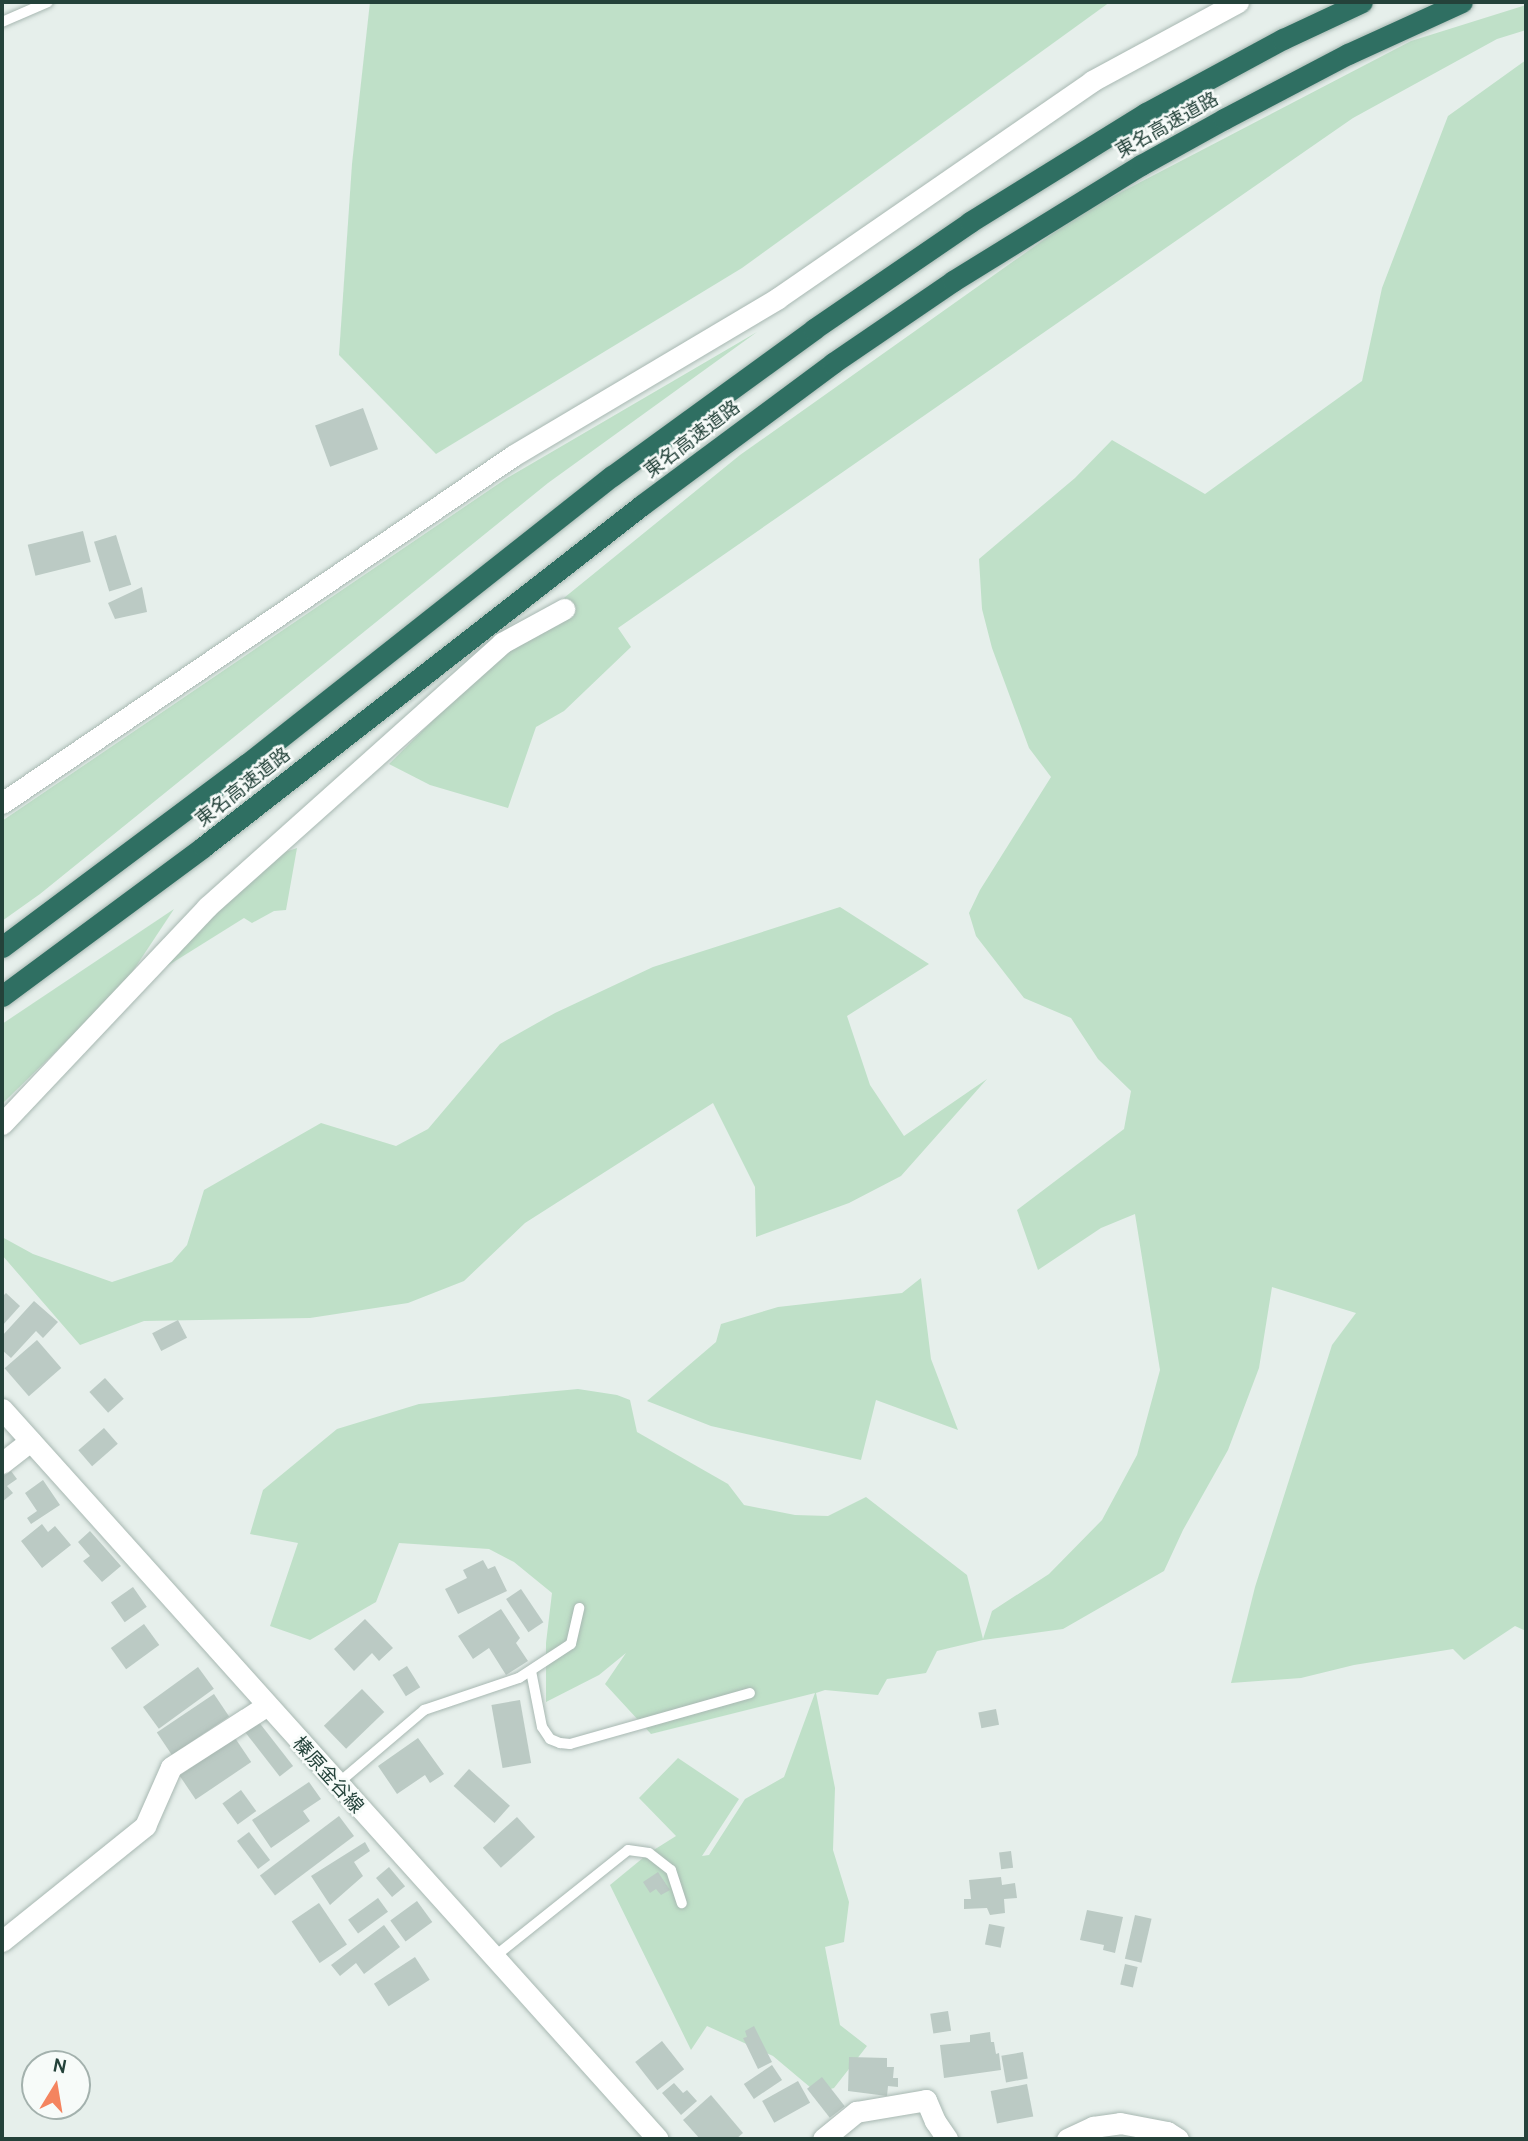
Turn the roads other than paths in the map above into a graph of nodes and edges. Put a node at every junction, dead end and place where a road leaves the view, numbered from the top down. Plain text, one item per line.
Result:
1 (48, 2) edge
2 (1238, 2) edge
3 (1362, 2) edge
4 (1462, 2) edge
5 (2, 22) edge
6 (564, 608) dead end
7 (2, 803) edge
8 (2, 947) edge
9 (2, 996) edge
10 (2, 1124) edge
11 (2, 1409) edge
12 (30, 1441) junction
13 (2, 1463) edge
14 (579, 1608) dead end
15 (531, 1671) junction
16 (750, 1693) dead end
17 (266, 1706) junction
18 (336, 1785) junction
19 (682, 1903) dead end
20 (2, 1941) edge
21 (494, 1957) junction
22 (657, 2139) edge
23 (823, 2139) edge
24 (947, 2139) edge
25 (1067, 2139) edge
26 (1178, 2139) edge

1 - 5 lane
2 - 7 street
3 - 8 highway, 東名高速道路
4 - 9 highway, 東名高速道路
6 - 10 street
11 - 12 street, 榛原金谷線
12 - 13 street
12 - 17 street, 榛原金谷線
14 - 15 lane
15 - 16 lane
15 - 18 lane
17 - 18 street, 榛原金谷線
17 - 20 street
18 - 21 street, 榛原金谷線
19 - 21 lane
21 - 22 street, 榛原金谷線
23 - 24 street
25 - 26 street

